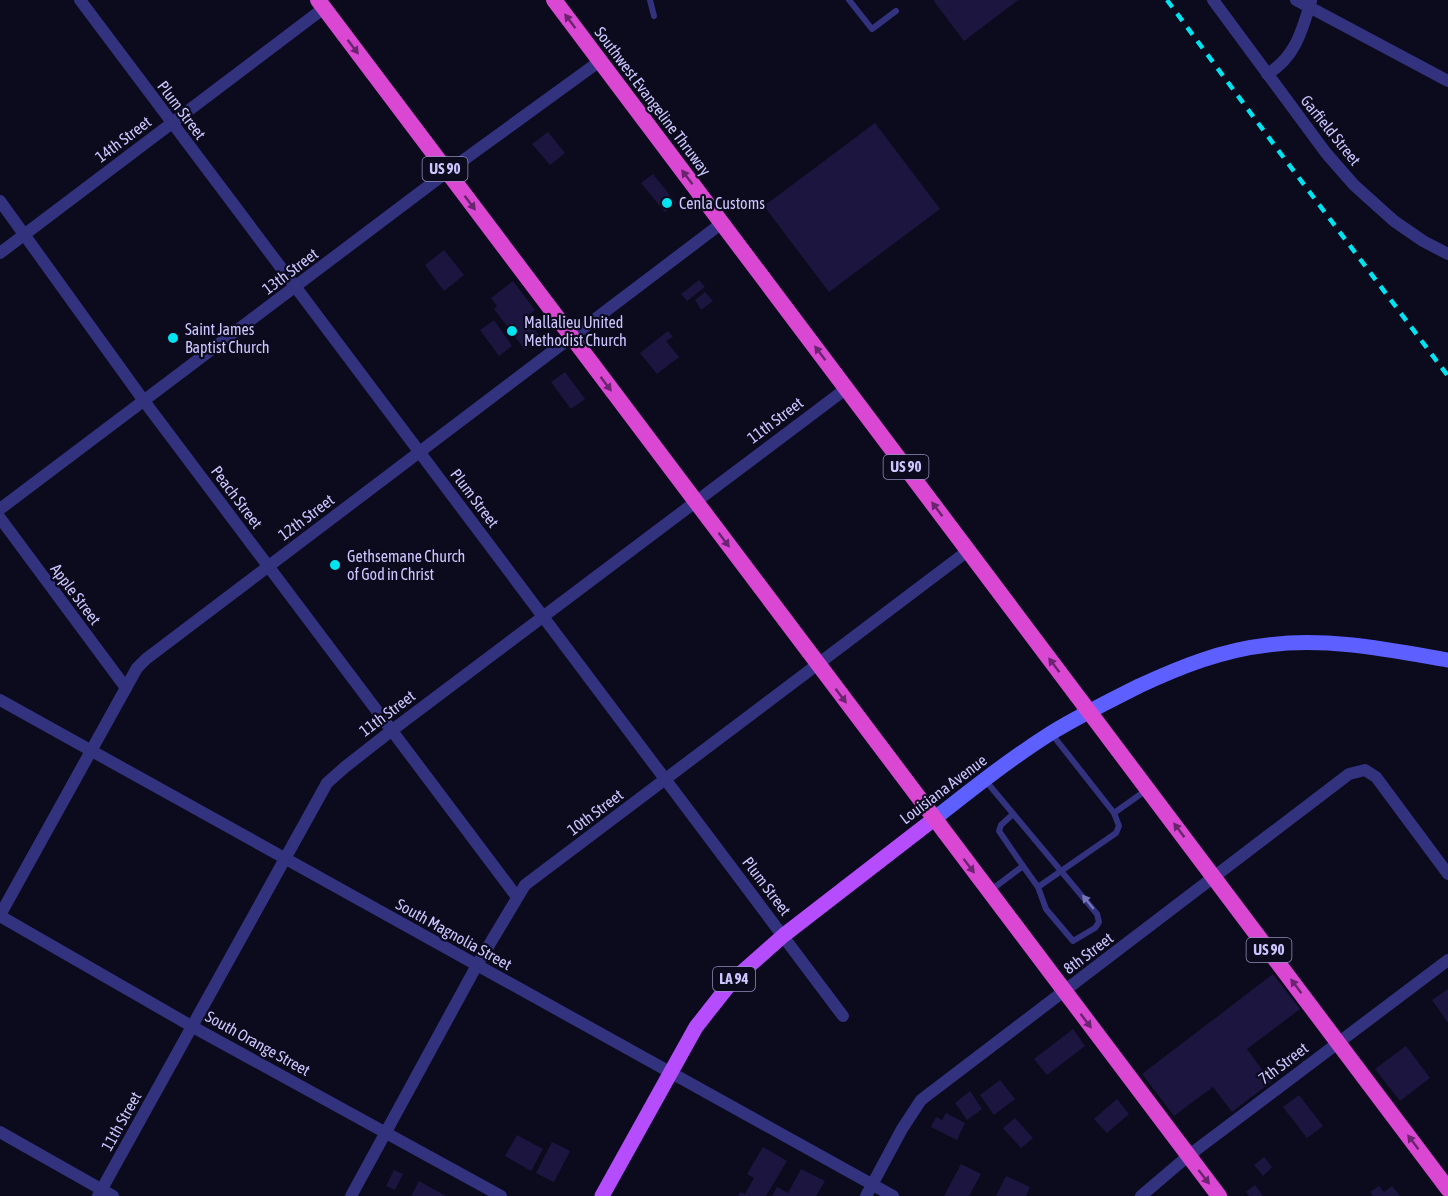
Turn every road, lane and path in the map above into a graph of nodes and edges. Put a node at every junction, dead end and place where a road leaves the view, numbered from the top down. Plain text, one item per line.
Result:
1 (80, 0) edge
2 (554, 0) edge
3 (650, 0) edge
4 (849, 0) edge
5 (1213, 0) edge
6 (1296, 0) edge
7 (321, 4) edge
8 (1310, 4) edge
9 (896, 11) dead end
10 (654, 16) dead end
11 (600, 61) junction
12 (1267, 74) junction
13 (1448, 81) edge
14 (171, 123) junction
15 (447, 172) junction
16 (0, 201) edge
17 (722, 223) junction
18 (24, 235) junction
19 (0, 253) edge
20 (1448, 254) edge
21 (296, 288) junction
22 (571, 337) junction
23 (847, 388) junction
24 (144, 401) junction
25 (420, 452) junction
26 (695, 501) junction
27 (0, 509) edge
28 (0, 519) edge
29 (969, 550) junction
30 (269, 566) junction
31 (543, 617) junction
32 (1448, 660) edge
33 (817, 664) junction
34 (126, 688) junction
35 (0, 700) edge
36 (1089, 712) junction
37 (391, 731) junction
38 (1051, 733) junction
39 (91, 751) junction
40 (985, 779) junction
41 (665, 780) junction
42 (1148, 789) junction
43 (1114, 813) junction
44 (1013, 814) junction
45 (934, 819) junction
46 (286, 858) junction
47 (1023, 866) junction
48 (1060, 871) junction
49 (1448, 874) edge
50 (1215, 877) junction
51 (1038, 887) junction
52 (989, 892) junction
53 (517, 897) junction
54 (0, 916) edge
55 (784, 936) junction
56 (1448, 960) edge
57 (477, 965) junction
58 (1064, 992) junction
59 (843, 1016) dead end
60 (193, 1027) junction
61 (1338, 1042) junction
62 (671, 1073) junction
63 (0, 1132) edge
64 (386, 1132) junction
65 (1188, 1156) junction
66 (1448, 1189) edge
67 (869, 1190) edge
68 (104, 1194) edge
69 (351, 1196) edge
70 (501, 1196) edge
71 (602, 1196) edge
72 (892, 1196) edge
73 (1141, 1196) edge
74 (1219, 1196) edge

1 - 14 street, Plum Street
11 -> 2 highway, Southwest Evangeline Thruway / US 90
3 - 10 lane
4 - 9 lane
5 - 12 street, Garfield Street
6 - 8 street
7 - 14 street, 14th Street
7 -> 15 highway, US 90
8 - 12 street
8 - 13 street
11 - 15 street, 13th Street
17 -> 11 highway, Southwest Evangeline Thruway / US 90
12 - 20 street, Garfield Street
14 - 18 street, 14th Street
14 - 21 street, Plum Street
15 - 21 street, 13th Street
15 -> 22 highway, US 90
16 - 18 street, Peach Street
17 - 22 street, 12th Street
23 -> 17 highway, US 90
18 - 19 street, 14th Street
18 - 24 street, Peach Street
21 - 24 street, 13th Street
21 - 25 street, Plum Street
22 - 25 street, 12th Street
22 -> 26 highway, US 90
23 - 26 street, 11th Street
29 -> 23 highway, US 90
24 - 27 street, 13th Street
24 - 30 street, Peach Street
25 - 30 street, 12th Street
25 - 31 street, Plum Street
26 - 31 street, 11th Street
26 -> 33 highway, US 90
28 - 34 street, Apple Street
29 - 33 street, 10th Street
36 -> 29 highway, US 90
30 - 34 street, 12th Street
30 - 37 street, Peach Street
31 - 37 street, 11th Street
31 - 41 street, Plum Street
32 - 36 main road, Louisiana Avenue
33 - 41 street, 10th Street
33 -> 45 highway, US 90
34 - 39 street, 12th Street
35 - 39 street, South Magnolia Street
36 - 38 main road, Louisiana Avenue
36 - 42 highway, US 90
37 - 46 street, 11th Street
37 - 53 street, Peach Street
38 - 40 main road, Louisiana Avenue
38 - 43 lane
39 - 46 street, South Magnolia Street
39 - 54 street, 12th Street
40 - 44 lane
40 - 45 main road, Louisiana Avenue
41 - 53 street, 10th Street
41 - 55 street, Plum Street
42 - 43 lane
50 -> 42 highway, US 90
43 - 48 lane
44 - 47 lane
44 - 48 lane
45 -> 52 highway, US 90
45 - 55 main road, Louisiana Avenue / LA 94
46 - 57 street, South Magnolia Street
46 - 60 street, 11th Street
47 - 51 lane
47 - 52 lane
48 - 51 lane
51 -> 48 lane
49 - 50 street, 8th Street
50 - 58 street, 8th Street
61 -> 50 highway, US 90
52 - 58 highway, US 90
53 - 57 street, 10th Street
54 - 60 street, South Orange Street
55 - 59 street, Plum Street
55 - 62 main road, Louisiana Avenue / LA 94
56 - 61 street, 7th Street
57 - 62 street, South Magnolia Street
57 - 64 street, 10th Street
58 -> 65 highway, US 90
58 - 67 street, 8th Street
60 - 64 street, South Orange Street
60 - 68 street, 11th Street
61 - 65 street, 7th Street
66 -> 61 highway, US 90
62 - 67 street, South Magnolia Street
62 - 71 main road, Louisiana Avenue / LA 94
63 - 68 street
64 - 69 street, 10th Street
64 - 70 street, South Orange Street
65 - 73 street, 7th Street
65 -> 74 highway, US 90
67 - 72 street, South Magnolia Street

